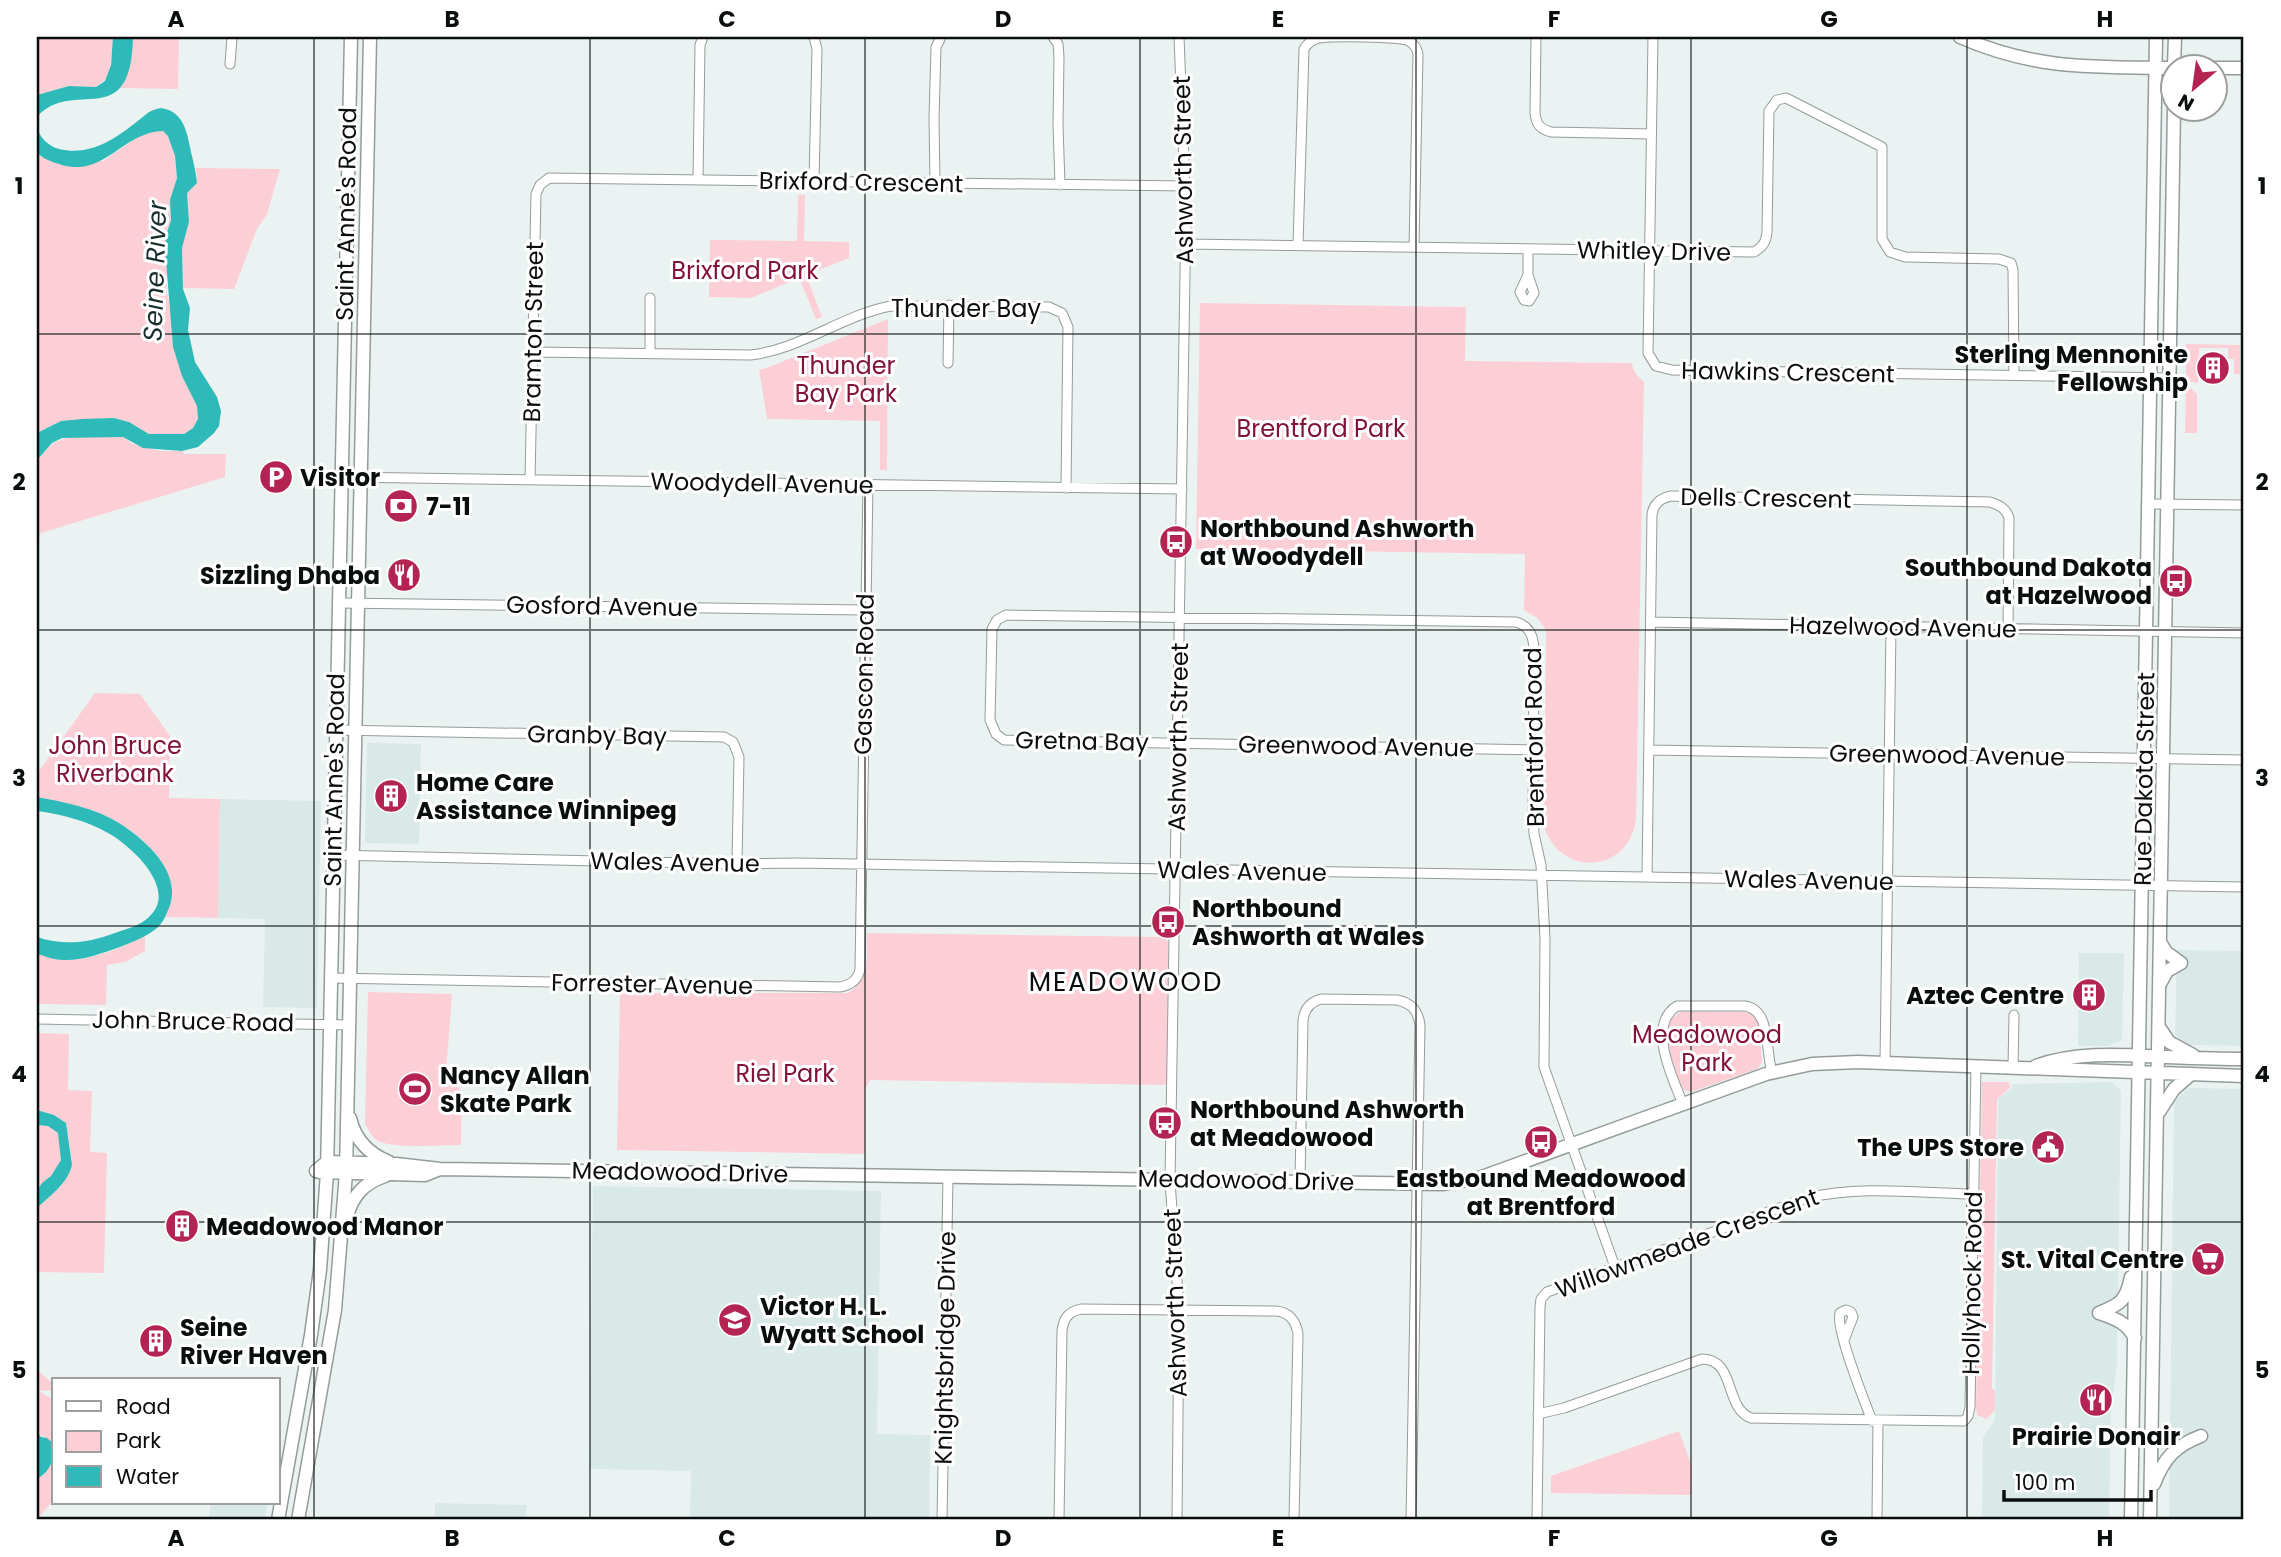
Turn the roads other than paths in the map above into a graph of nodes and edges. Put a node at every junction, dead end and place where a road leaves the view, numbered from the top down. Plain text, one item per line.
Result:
1 (232, 37) edge
2 (351, 37) edge
3 (370, 37) edge
4 (703, 37) edge
5 (814, 37) edge
6 (941, 37) edge
7 (1053, 37) edge
8 (1179, 37) edge
9 (1536, 37) edge
10 (1653, 37) edge
11 (1960, 37) edge
12 (230, 64) dead end
13 (2158, 67) edge
14 (2164, 122) edge
15 (2174, 122) edge
16 (1651, 134) junction
17 (698, 179) junction
18 (814, 181) junction
19 (935, 183) junction
20 (540, 185) joint
21 (1060, 185) junction
22 (1185, 186) junction
23 (1186, 244) junction
24 (1298, 245) junction
25 (1414, 247) junction
26 (1528, 249) junction
27 (1650, 251) junction
28 (1528, 275) dead end
29 (650, 298) dead end
30 (949, 305) junction
31 (533, 352) junction
32 (650, 353) junction
33 (948, 363) dead end
34 (2014, 375) junction
35 (2150, 377) junction
36 (2169, 377) junction
37 (341, 477) junction
38 (359, 477) junction
39 (530, 480) junction
40 (868, 485) junction
41 (1066, 488) junction
42 (1182, 489) junction
43 (2148, 504) junction
44 (2167, 504) junction
45 (2244, 505) edge
46 (338, 603) junction
47 (357, 603) junction
48 (865, 610) junction
49 (1180, 617) junction
50 (1651, 622) junction
51 (1891, 627) junction
52 (2008, 629) junction
53 (2156, 631) junction
54 (2244, 633) edge
55 (336, 733) junction
56 (354, 734) junction
57 (1178, 742) junction
58 (1533, 750) junction
59 (1649, 750) junction
60 (1889, 754) junction
61 (2144, 758) junction
62 (2163, 759) junction
63 (2244, 760) edge
64 (333, 855) junction
65 (352, 856) junction
66 (737, 864) junction
67 (860, 864) junction
68 (1176, 869) junction
69 (1541, 875) junction
70 (1647, 877) junction
71 (1887, 881) junction
72 (2152, 885) junction
73 (2244, 887) edge
74 (2160, 942) junction
75 (330, 978) junction
76 (349, 978) junction
77 (2160, 984) junction
78 (2014, 1015) dead end
79 (37, 1019) edge
80 (330, 1024) junction
81 (349, 1025) junction
82 (2159, 1027) junction
83 (2139, 1055) junction
84 (2158, 1057) junction
85 (2200, 1058) junction
86 (2244, 1059) edge
87 (1885, 1063) junction
88 (1976, 1066) junction
89 (2013, 1067) junction
90 (2033, 1067) junction
91 (1772, 1072) junction
92 (2139, 1073) junction
93 (2158, 1074) junction
94 (2190, 1075) junction
95 (2244, 1076) edge
96 (348, 1102) junction
97 (1683, 1104) junction
98 (2157, 1115) junction
99 (1571, 1145) junction
100 (327, 1167) junction
101 (346, 1168) junction
102 (394, 1169) junction
103 (948, 1176) junction
104 (1170, 1179) junction
105 (1300, 1181) junction
106 (1417, 1184) junction
107 (1973, 1194) junction
108 (342, 1237) junction
109 (2136, 1256) junction
110 (1615, 1267) junction
111 (1179, 1310) junction
112 (2135, 1339) junction
113 (1844, 1340) dead end
114 (299, 1412) junction
115 (318, 1414) junction
116 (1538, 1414) junction
117 (1875, 1421) junction
118 (2201, 1436) dead end
119 (2151, 1494) junction
120 (278, 1520) edge
121 (298, 1520) edge
122 (943, 1520) edge
123 (1059, 1520) edge
124 (1177, 1520) edge
125 (1294, 1520) edge
126 (1411, 1520) edge
127 (1537, 1520) edge
128 (1877, 1520) edge
129 (2131, 1520) edge
130 (2150, 1520) edge

1 - 12 street
2 - 37 main road, Saint Anne's Road
3 - 38 main road, Saint Anne's Road
4 - 17 street
5 - 18 street
6 - 19 street
7 - 21 street
8 - 22 street, Ashworth Street
9 - 16 street
10 - 16 street, Hawkins Crescent
11 - 13 main road
14 - 35 main road, Rue Dakota Street
15 - 36 main road, Rue Dakota Street
16 - 27 street, Hawkins Crescent
17 - 18 street, Brixford Crescent
17 - 20 street, Brixford Crescent
18 - 19 street, Brixford Crescent
19 - 21 street, Brixford Crescent
20 - 31 street, Bramton Street
21 - 22 street, Brixford Crescent
22 - 23 street, Ashworth Street
23 - 24 street, Whitley Drive
23 - 42 street, Ashworth Street
24 - 25 street, Whitley Drive
24 - 25 street
25 - 26 street, Whitley Drive
26 - 27 street, Whitley Drive
26 - 28 street
27 - 34 street, Hawkins Crescent
27 - 34 street, Whitley Drive
29 - 32 street
30 - 32 street, Thunder Bay
30 - 33 street
30 - 41 street, Thunder Bay
31 - 32 street, Thunder Bay
31 - 39 street, Bramton Street
34 - 35 street, Hawkins Crescent
35 - 36 street, Hawkins Crescent
35 - 43 main road, Rue Dakota Street
36 - 44 main road, Rue Dakota Street
37 - 38 street, Woodydell Avenue
37 - 46 main road, Saint Anne's Road
38 - 39 street, Woodydell Avenue
38 - 47 main road, Saint Anne's Road
39 - 40 street, Woodydell Avenue
40 - 41 street, Woodydell Avenue
40 - 48 street, Gascon Road
41 - 42 street, Woodydell Avenue
42 - 49 street, Ashworth Street
43 - 44 street
43 - 53 main road, Rue Dakota Street
44 - 45 street
44 - 53 main road, Rue Dakota Street
46 - 47 street, Gosford Avenue
46 - 55 main road, Saint Anne's Road
47 - 48 street, Gosford Avenue
47 - 56 main road, Saint Anne's Road
48 - 67 street, Gascon Road
49 - 57 street, Ashworth Street
49 - 57 street, Gretna Bay
49 - 58 street, Brentford Road
50 - 51 street, Hazelwood Avenue
50 - 52 street, Dells Crescent
50 - 59 street, Dells Crescent
51 - 52 street, Hazelwood Avenue
51 - 60 street
52 - 53 street, Hazelwood Avenue
53 - 54 street, Hazelwood Avenue
53 - 61 main road, Rue Dakota Street
53 - 62 main road, Rue Dakota Street
55 - 56 main road
55 - 64 main road, Saint Anne's Road
56 - 65 main road, Saint Anne's Road
56 - 66 street, Granby Bay
57 - 58 street, Greenwood Avenue
57 - 68 street, Ashworth Street
58 - 69 street, Brentford Road
59 - 60 street, Greenwood Avenue
59 - 70 street, Dells Crescent
60 - 61 street, Greenwood Avenue
60 - 71 street
61 - 62 street, Greenwood Avenue
61 - 72 main road, Rue Dakota Street
62 - 63 street, Greenwood Avenue
62 - 72 main road, Rue Dakota Street
64 - 65 street, Wales Avenue
64 - 75 main road, Saint Anne's Road
65 - 66 street, Wales Avenue
65 - 76 main road, Saint Anne's Road
66 - 67 street, Wales Avenue
67 - 68 street, Wales Avenue
67 - 76 street, Forrester Avenue
68 - 69 street, Wales Avenue
68 - 104 street, Ashworth Street
69 - 70 street, Wales Avenue
69 - 99 street, Brentford Road
70 - 71 street, Wales Avenue
71 - 72 street, Wales Avenue
71 - 87 street
72 - 73 street, Wales Avenue
72 - 74 main road, Rue Dakota Street
72 - 83 main road, Rue Dakota Street
74 - 77 main road, Rue Dakota Street
74 - 77 main road
75 - 76 street, Forrester Avenue
75 - 80 main road, Saint Anne's Road
76 - 81 main road, Saint Anne's Road
77 - 82 main road, Rue Dakota Street
78 - 89 street
79 - 80 street, John Bruce Road
80 - 81 street, John Bruce Road
80 - 100 main road, Saint Anne's Road
81 - 96 main road, Saint Anne's Road
82 - 84 main road, Rue Dakota Street
82 - 85 main road
83 - 84 main road, Meadowood Drive
83 - 90 main road, Meadowood Drive
83 - 92 main road, Rue Dakota Street
84 - 85 main road, Meadowood Drive
84 - 93 main road, Rue Dakota Street
85 - 86 main road, Meadowood Drive
87 - 88 main road, Meadowood Drive
87 - 91 main road, Meadowood Drive
88 - 89 main road, Meadowood Drive
88 - 107 street, Hollyhock Road
89 - 90 main road, Meadowood Drive
90 - 92 main road, Meadowood Drive
91 - 97 main road, Meadowood Drive
91 - 97 street
92 - 93 main road, Meadowood Drive
92 - 109 main road, Rue Dakota Street
93 - 94 main road, Meadowood Drive
93 - 98 main road, Rue Dakota Street
94 - 95 main road, Meadowood Drive
94 - 98 main road
96 - 101 main road, Saint Anne's Road
96 - 102 main road
97 - 99 main road, Meadowood Drive
98 - 119 main road, Rue Dakota Street
99 - 106 main road, Meadowood Drive
99 - 110 street, Brentford Road
100 - 101 main road, Meadowood Drive
100 - 114 main road, Saint Anne's Road
101 - 102 main road, Meadowood Drive
101 - 108 main road, Saint Anne's Road
102 - 103 main road, Meadowood Drive
102 - 108 main road
103 - 104 main road, Meadowood Drive
103 - 122 street, Knightsbridge Drive
104 - 105 main road, Meadowood Drive
104 - 111 street, Ashworth Street
105 - 106 main road, Meadowood Drive
105 - 106 street
106 - 126 street
107 - 110 street, Willowmeade Crescent
107 - 117 street, Hollyhock Road
108 - 115 main road, Saint Anne's Road
109 - 112 main road, Rue Dakota Street
109 - 112 main road
110 - 116 street, Willowmeade Crescent
111 - 123 street
111 - 124 street, Ashworth Street
111 - 125 street
112 - 129 main road, Rue Dakota Street
113 - 117 street
114 - 115 main road
114 - 120 main road, Saint Anne's Road
115 - 121 main road, Saint Anne's Road
116 - 117 street
116 - 127 street, Willowmeade Crescent
117 - 128 street
118 - 119 main road
119 - 130 main road, Rue Dakota Street

